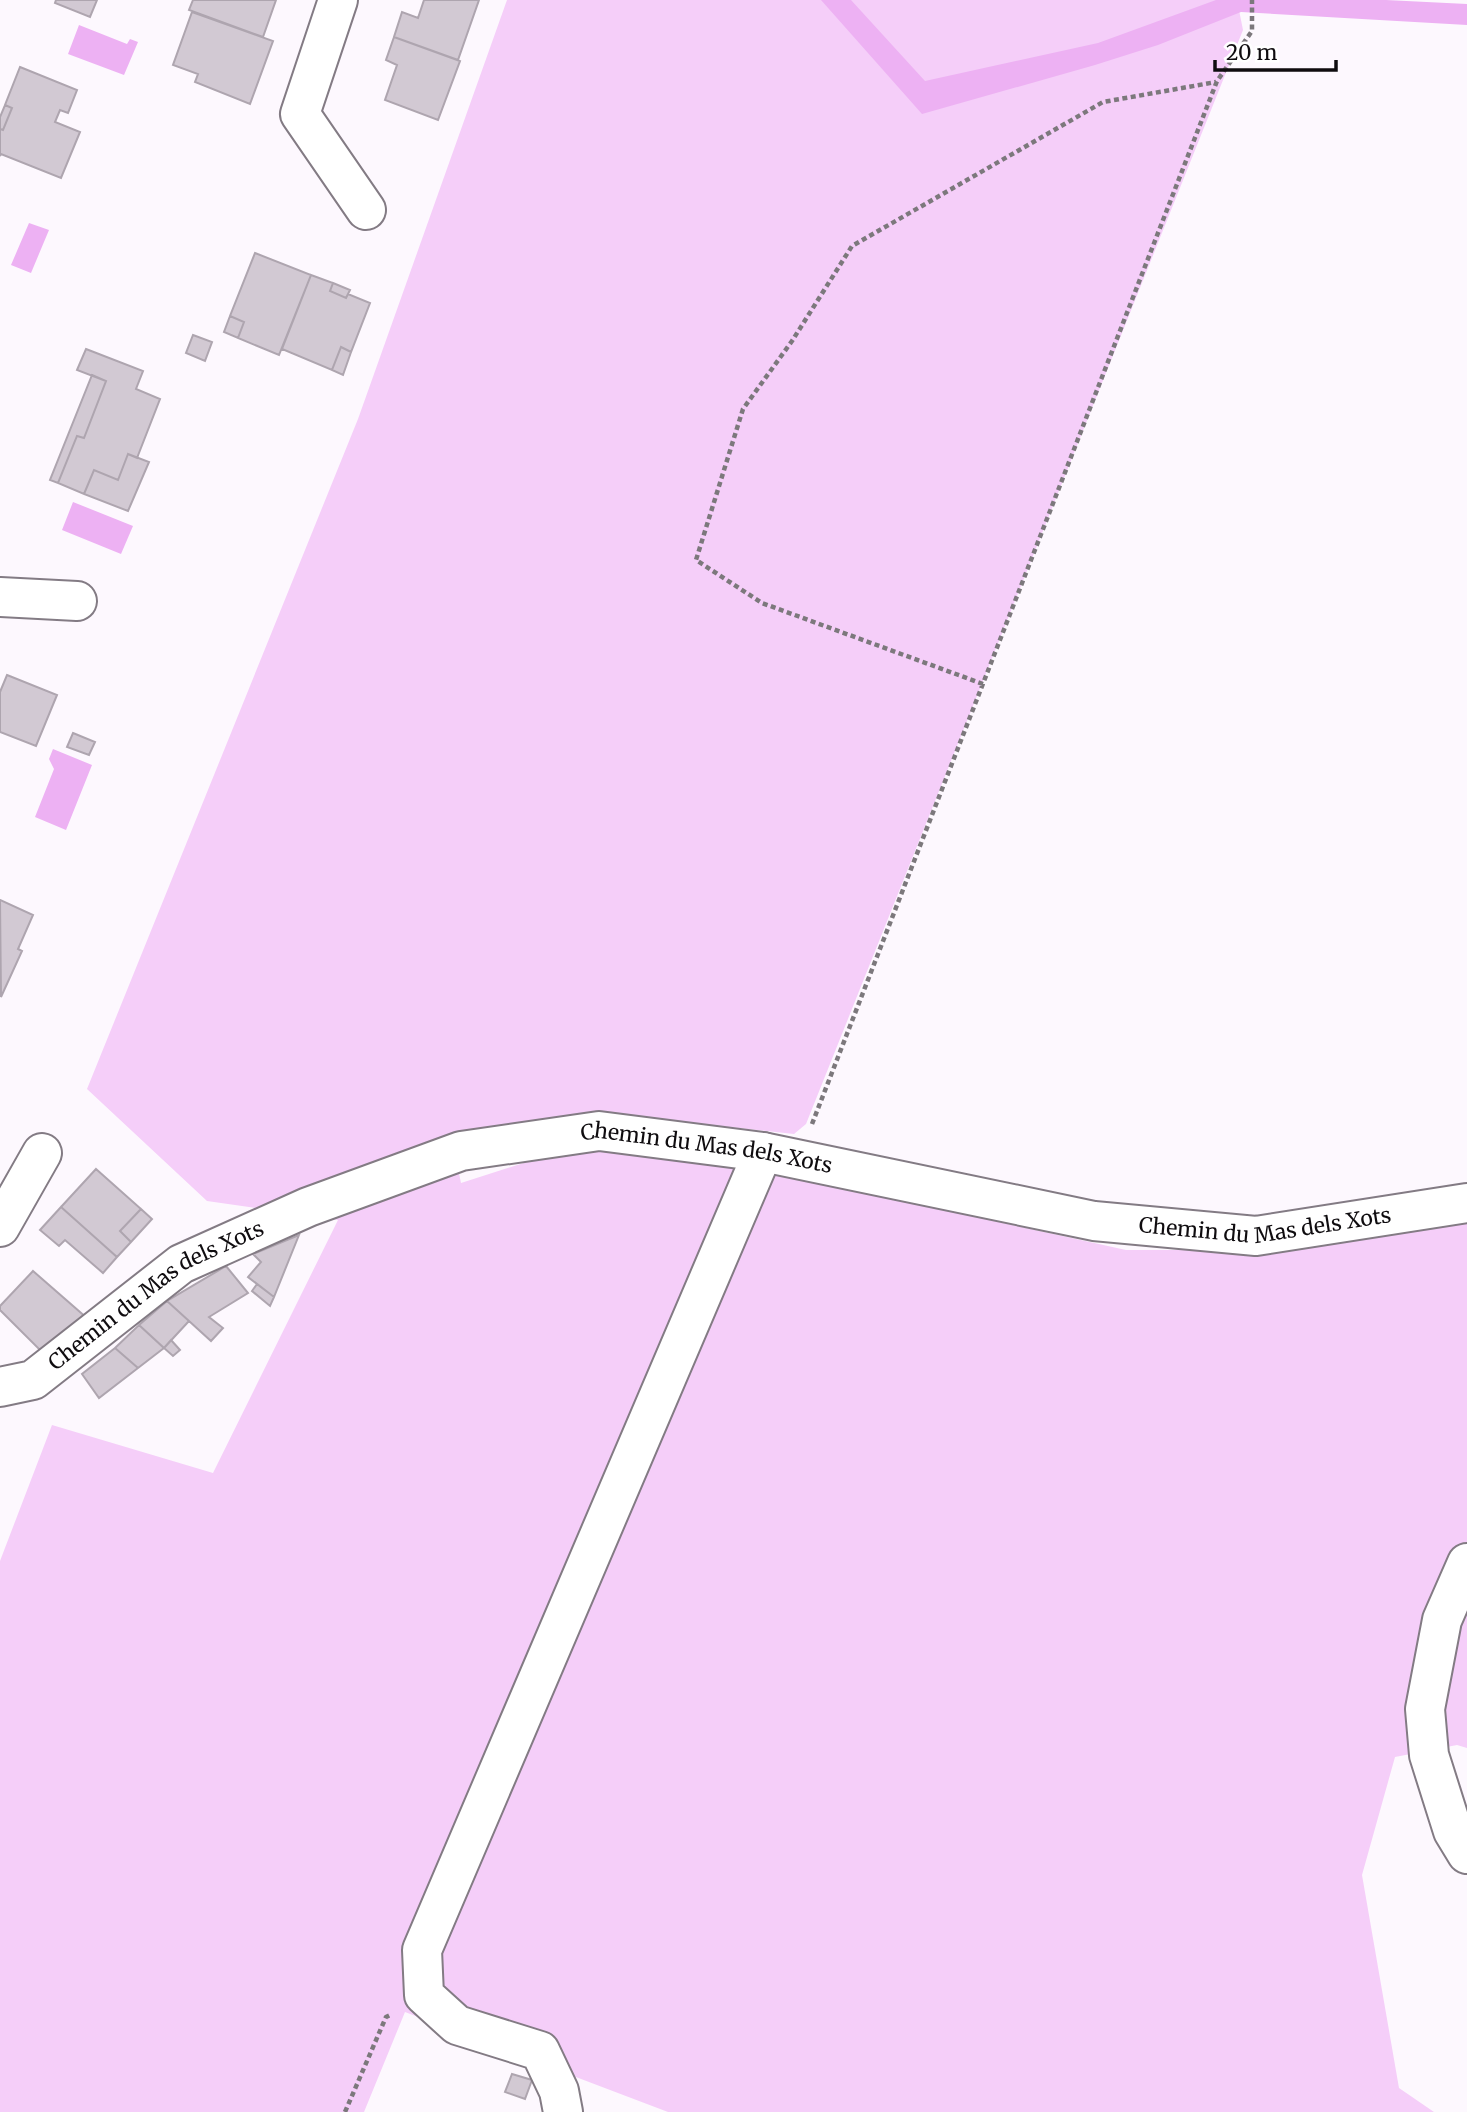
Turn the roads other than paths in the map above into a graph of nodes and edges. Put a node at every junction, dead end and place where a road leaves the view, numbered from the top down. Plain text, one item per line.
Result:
1 (338, 0) edge
2 (366, 210) dead end
3 (0, 597) edge
4 (77, 601) dead end
5 (42, 1153) dead end
6 (780, 1156) junction
7 (1467, 1203) edge
8 (0, 1227) edge
9 (0, 1387) edge
10 (1467, 1563) edge
11 (1467, 1854) edge
12 (563, 2112) edge

1 - 2 street
3 - 4 street
5 - 8 street
6 - 7 street, Chemin du Mas dels Xots
6 - 9 street, Chemin du Mas dels Xots
6 - 12 street
10 - 11 street

